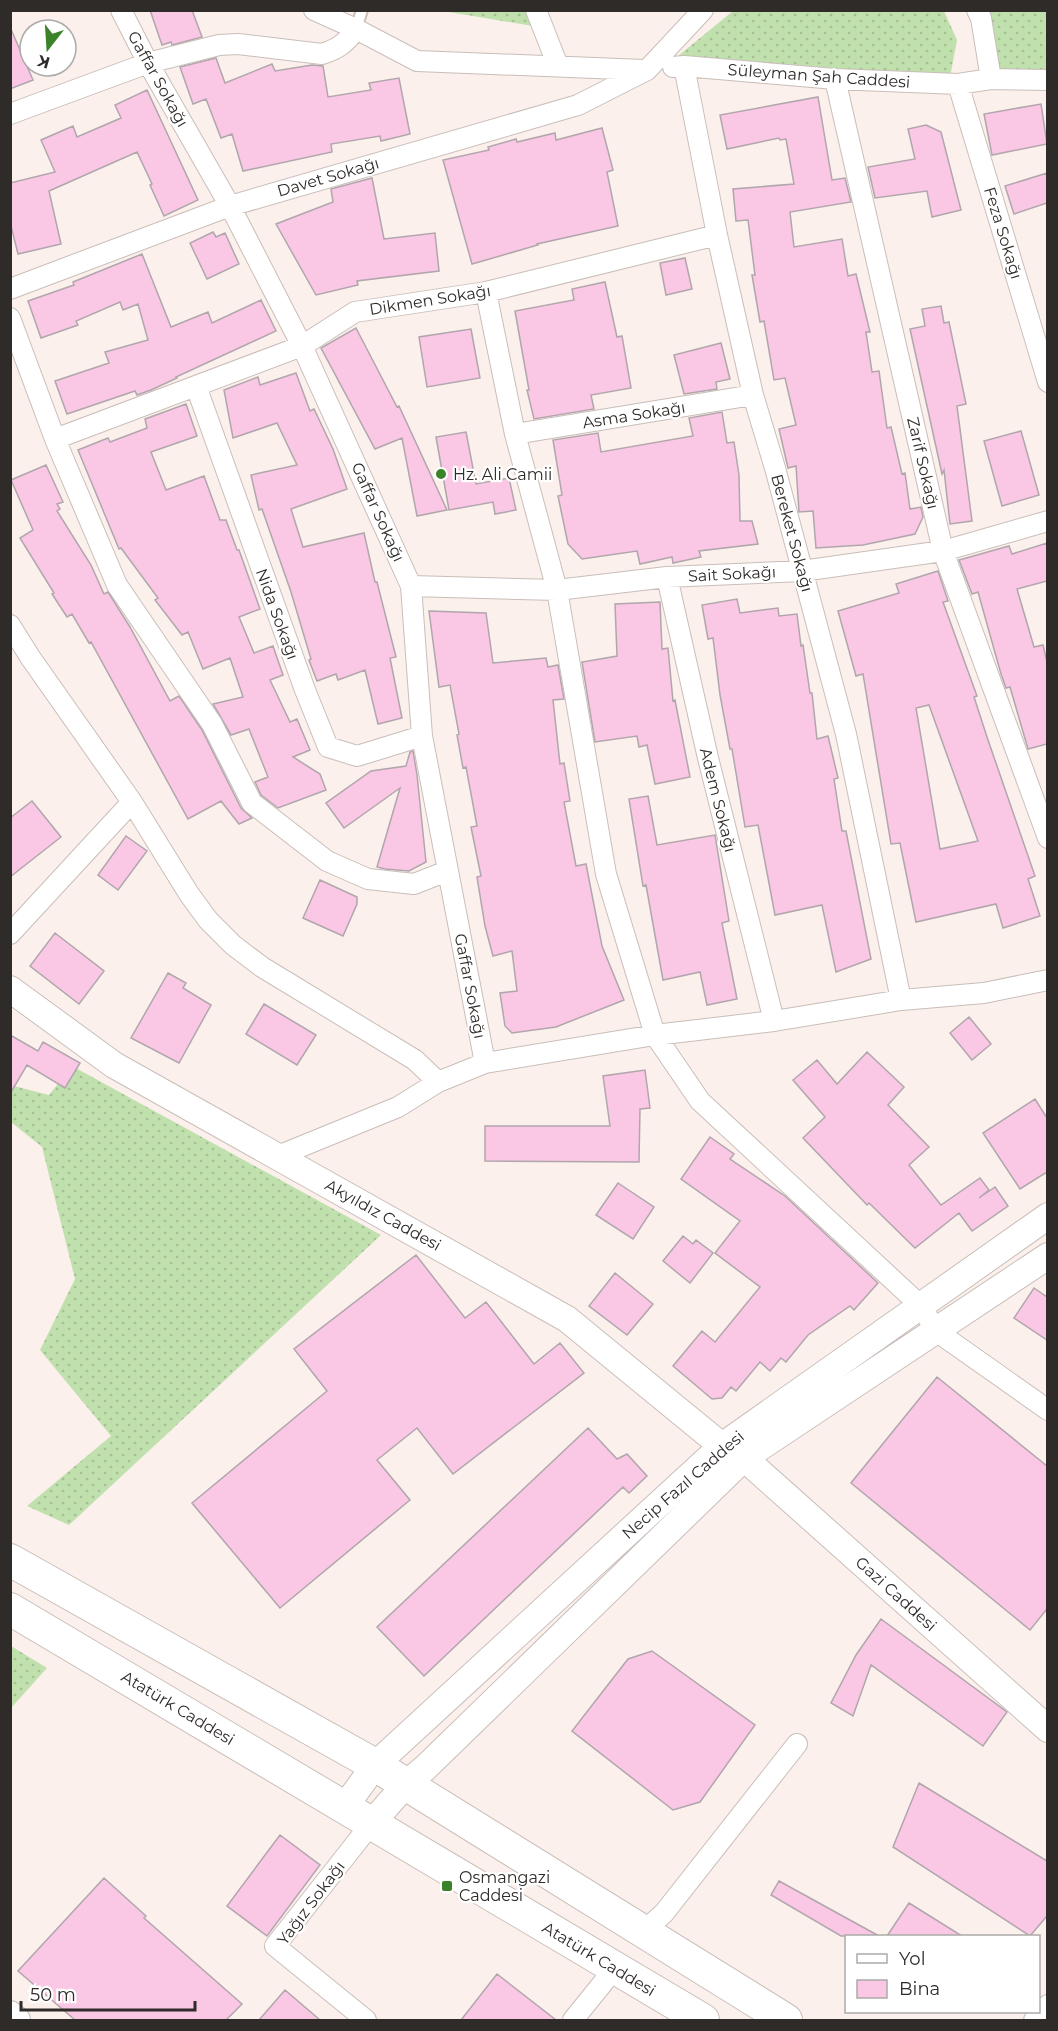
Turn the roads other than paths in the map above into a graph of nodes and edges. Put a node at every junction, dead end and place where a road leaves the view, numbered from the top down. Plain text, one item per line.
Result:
1 (121, 10) edge
2 (314, 10) edge
3 (536, 10) edge
4 (704, 10) edge
5 (977, 10) edge
6 (359, 20) edge
7 (148, 63) junction
8 (558, 66) junction
9 (684, 66) junction
10 (647, 70) junction
11 (835, 79) junction
12 (991, 79) junction
13 (1047, 81) edge
14 (958, 84) junction
15 (10, 114) edge
16 (230, 206) junction
17 (717, 235) junction
18 (10, 290) edge
19 (486, 292) junction
20 (10, 318) edge
21 (302, 346) junction
22 (1047, 382) edge
23 (196, 387) junction
24 (753, 395) junction
25 (515, 434) junction
26 (55, 439) junction
27 (1047, 521) edge
28 (944, 551) junction
29 (802, 571) junction
30 (667, 577) junction
31 (411, 586) junction
32 (557, 590) junction
33 (10, 625) edge
34 (422, 736) junction
35 (132, 802) junction
36 (1047, 838) edge
37 (447, 871) junction
38 (10, 934) edge
39 (1047, 980) edge
40 (10, 989) edge
41 (901, 1000) junction
42 (774, 1022) junction
43 (655, 1035) junction
44 (485, 1062) junction
45 (438, 1083) junction
46 (278, 1156) junction
47 (1047, 1216) edge
48 (1047, 1256) edge
49 (921, 1306) junction
50 (936, 1331) junction
51 (1047, 1410) edge
52 (733, 1452) junction
53 (10, 1560) edge
54 (10, 1609) edge
55 (1047, 1729) edge
56 (797, 1744) dead end
57 (375, 1765) junction
58 (405, 1785) junction
59 (344, 1808) junction
60 (371, 1824) junction
61 (644, 1931) junction
62 (615, 1968) junction
63 (1047, 2005) edge
64 (10, 2014) edge
65 (17, 2020) edge
66 (366, 2020) edge
67 (573, 2020) edge
68 (703, 2020) edge
69 (786, 2020) edge
70 (1034, 2020) edge

1 - 7 street, Gaffar Sokağı
2 - 6 street
3 - 8 street
4 - 10 street
5 - 12 street
6 - 7 street
6 - 8 street
7 - 15 street
7 - 16 street, Gaffar Sokağı
8 - 10 street
9 - 10 street, Süleyman Şah Caddesi
9 - 11 street, Süleyman Şah Caddesi
9 - 17 street, Bereket Sokağı
10 - 16 street, Davet Sokağı
11 - 14 street, Süleyman Şah Caddesi
11 - 28 street, Zarif Sokağı
12 - 13 street, Süleyman Şah Caddesi
12 - 14 street, Süleyman Şah Caddesi
14 - 22 street, Feza Sokağı
16 - 18 street, Davet Sokağı
16 - 21 street, Gaffar Sokağı
17 - 19 street, Dikmen Sokağı
17 - 24 street, Bereket Sokağı
19 - 21 street, Dikmen Sokağı
19 - 25 street
20 - 26 street
21 - 23 street, Dikmen Sokağı
21 - 31 street, Gaffar Sokağı
23 - 26 street, Dikmen Sokağı
23 - 34 street, Nida Sokağı
24 - 25 street, Asma Sokağı
24 - 29 street, Bereket Sokağı
25 - 32 street
26 - 37 street
27 - 28 street, Sait Sokağı
28 - 29 street, Sait Sokağı
28 - 36 street, Zarif Sokağı
29 - 30 street, Sait Sokağı
29 - 41 street, Bereket Sokağı
30 - 32 street, Sait Sokağı
30 - 42 street, Adem Sokağı
31 - 32 street, Sait Sokağı
31 - 34 street, Gaffar Sokağı
32 - 43 street
33 - 35 street
34 - 37 street, Gaffar Sokağı
35 - 38 street
35 - 45 street
37 - 44 street, Gaffar Sokağı
39 - 41 street
40 - 46 street, Akyıldız Caddesi
41 - 42 street
42 - 43 street
43 - 44 street
43 - 49 street
44 - 45 street
45 - 46 street
46 - 52 street, Akyıldız Caddesi
47 - 49 street, Necip Fazıl Caddesi
48 - 50 street, Necip Fazıl Caddesi
49 - 50 street
49 - 52 street, Necip Fazıl Caddesi
50 - 51 street
50 - 52 street, Necip Fazıl Caddesi
52 - 55 street, Gazi Caddesi
52 - 57 street, Necip Fazıl Caddesi
52 - 58 street, Necip Fazıl Caddesi
53 - 57 main road
54 - 59 main road, Atatürk Caddesi
56 - 61 street
57 - 58 main road
57 - 59 street
58 - 60 street
58 - 61 main road
59 - 60 main road, Atatürk Caddesi
60 - 62 main road, Atatürk Caddesi
60 - 66 street, Yağız Sokağı
61 - 69 main road
62 - 67 street
62 - 68 main road, Atatürk Caddesi
63 - 70 street
64 - 65 street

